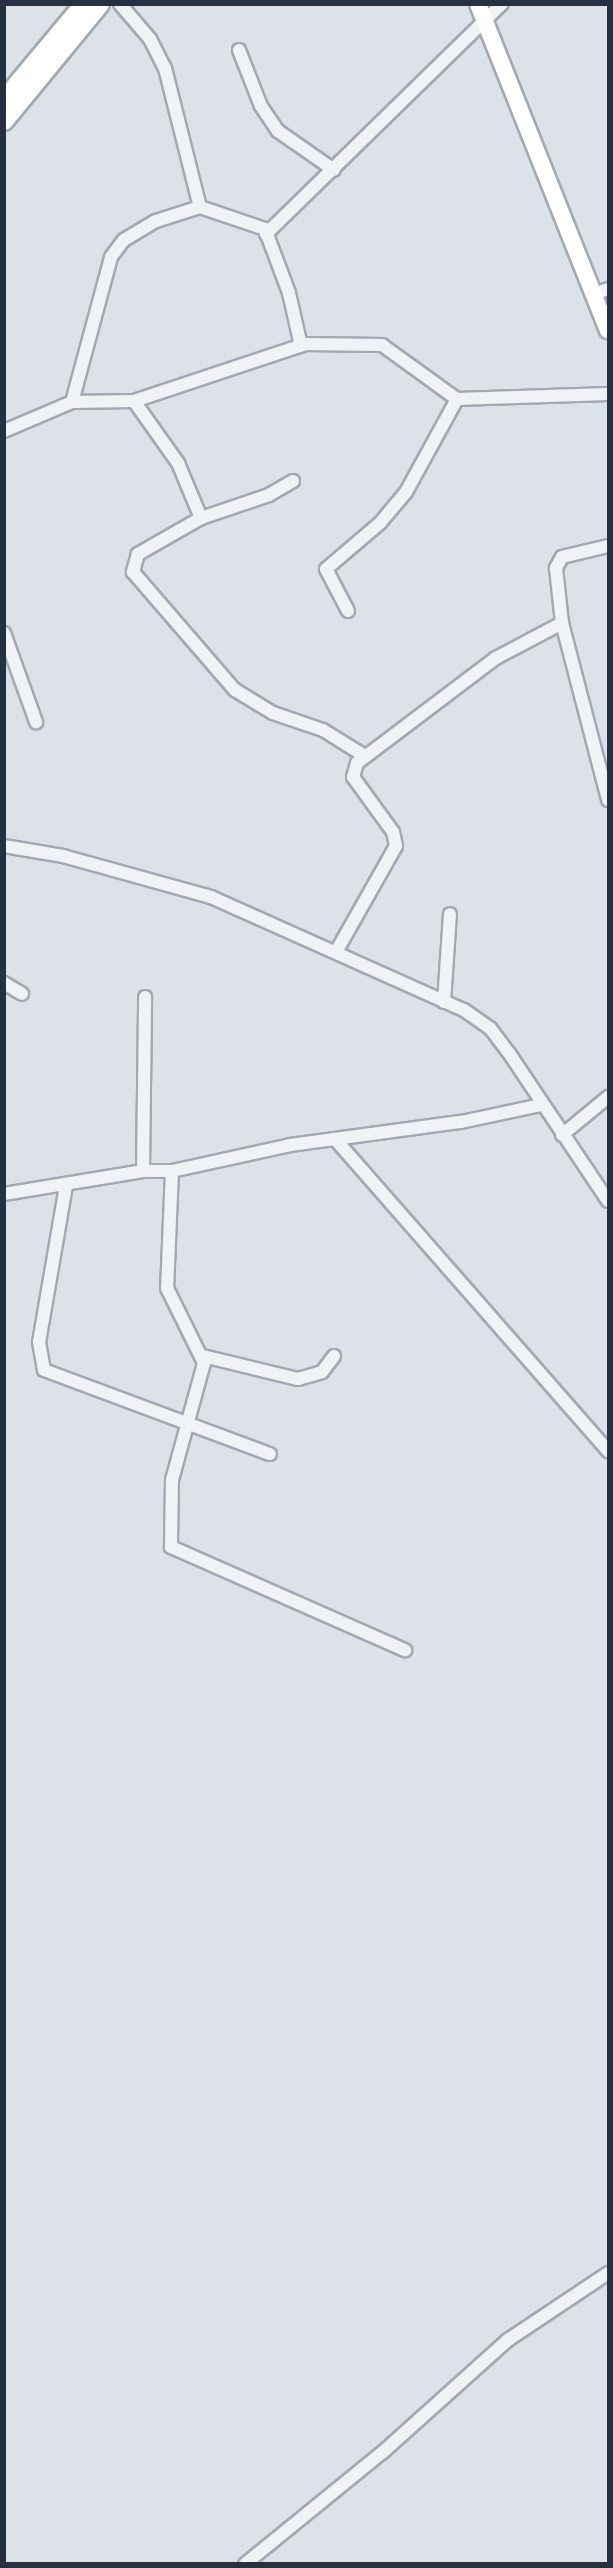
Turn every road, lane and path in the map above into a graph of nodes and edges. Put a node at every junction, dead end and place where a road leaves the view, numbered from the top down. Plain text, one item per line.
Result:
1 (84, 4) edge
2 (100, 4) edge
3 (120, 4) edge
4 (478, 4) edge
5 (502, 4) edge
6 (484, 21) junction
7 (239, 50) dead end
8 (4, 100) edge
9 (4, 121) edge
10 (334, 170) junction
11 (200, 207) junction
12 (266, 234) junction
13 (601, 292) edge
14 (609, 330) edge
15 (301, 346) junction
16 (609, 394) edge
17 (457, 399) junction
18 (135, 401) junction
19 (72, 402) junction
20 (4, 431) edge
21 (293, 481) dead end
22 (201, 519) junction
23 (608, 547) edge
24 (348, 610) dead end
25 (562, 623) junction
26 (4, 633) edge
27 (36, 723) dead end
28 (365, 756) junction
29 (609, 800) edge
30 (4, 846) edge
31 (450, 914) dead end
32 (336, 952) junction
33 (4, 983) edge
34 (22, 994) dead end
35 (145, 997) dead end
36 (444, 1002) junction
37 (609, 1097) edge
38 (540, 1105) junction
39 (562, 1136) junction
40 (335, 1139) junction
41 (143, 1171) junction
42 (172, 1172) junction
43 (66, 1186) junction
44 (4, 1194) edge
45 (609, 1201) edge
46 (203, 1356) junction
47 (334, 1356) dead end
48 (187, 1424) junction
49 (609, 1451) edge
50 (270, 1454) dead end
51 (405, 1650) dead end
52 (609, 2273) edge
53 (245, 2564) edge

1 - 8 main road
2 - 9 main road
3 - 11 street
4 - 6 main road
5 - 6 street
6 - 10 street
6 - 13 main road
7 - 10 street
10 - 12 street
11 - 12 street
11 - 19 street
12 - 15 street
13 - 14 main road
15 - 17 street
15 - 18 street
16 - 17 street
17 - 24 street
18 - 19 street
18 - 22 street
19 - 20 street
21 - 22 street
22 - 28 street
23 - 25 street
25 - 28 street
25 - 29 street
26 - 27 street
28 - 32 street
30 - 32 street
31 - 36 street
32 - 36 street
33 - 34 street
35 - 41 street
36 - 38 street
37 - 39 street
38 - 39 street
38 - 40 street
39 - 45 street
40 - 42 street
40 - 49 street
41 - 42 street
41 - 43 street
42 - 46 street
43 - 44 street
43 - 48 street
46 - 47 street
46 - 48 street
48 - 50 street
48 - 51 street
52 - 53 street

